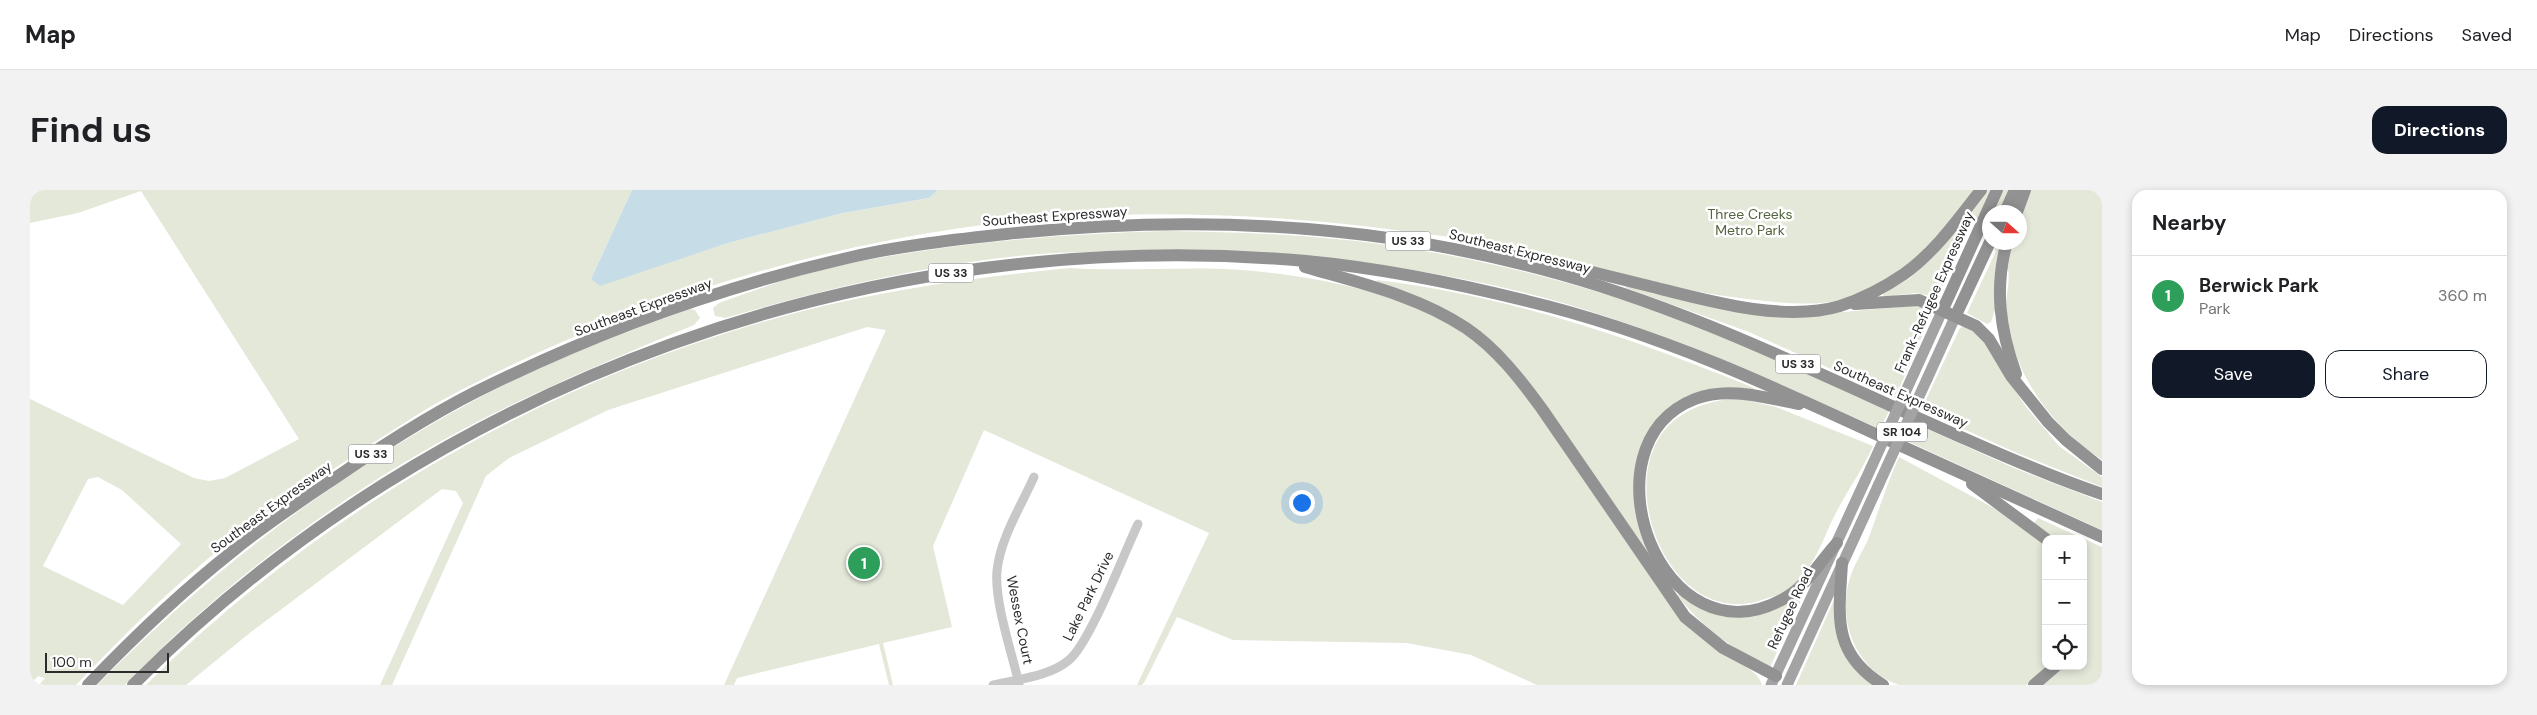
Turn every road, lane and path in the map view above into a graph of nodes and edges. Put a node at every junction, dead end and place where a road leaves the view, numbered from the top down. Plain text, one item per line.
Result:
1 (1981, 190) edge
2 (1997, 190) edge
3 (2015, 190) edge
4 (2026, 190) edge
5 (2008, 205) edge
6 (2020, 205) edge
7 (1986, 250) edge
8 (2006, 250) edge
9 (1486, 255) junction
10 (1281, 260) junction
11 (1840, 306) junction
12 (1943, 309) junction
13 (1956, 315) junction
14 (2024, 392) junction
15 (1816, 406) junction
16 (1950, 468) junction
17 (2102, 469) edge
18 (1034, 477) dead end
19 (2102, 494) edge
20 (1138, 524) dead end
21 (2042, 536) edge
22 (2102, 537) edge
23 (1837, 543) junction
24 (1842, 563) junction
25 (2051, 670) edge
26 (1773, 680) edge
27 (1019, 682) edge
28 (88, 685) edge
29 (134, 685) edge
30 (993, 685) edge
31 (1786, 685) edge
32 (1883, 685) edge
33 (2034, 685) edge

1 - 11 highway
2 - 12 highway, Frank-Refugee Expressway / SR 104
3 - 5 highway
4 - 6 highway
7 - 13 highway, SR 104
8 - 14 highway
9 - 11 highway
9 - 19 highway, Southeast Expressway / US 33
9 - 28 highway, Southeast Expressway / US 33
10 - 15 highway, US 33
10 - 26 highway
10 - 29 highway, US 33
11 - 12 highway
12 - 13 highway
12 - 23 main road, Frank-Refugee Expressway / SR 104, bridge
13 - 14 highway
13 - 24 main road, SR 104, bridge
14 - 17 highway
15 - 16 highway, US 33
15 - 23 highway
16 - 21 highway
16 - 22 highway, US 33
18 - 27 street, Wessex Court
20 - 27 street, Lake Park Drive
23 - 26 main road, Refugee Road
24 - 31 main road, Refugee Road
24 - 32 highway
25 - 33 highway
27 - 30 street, Lake Park Drive

